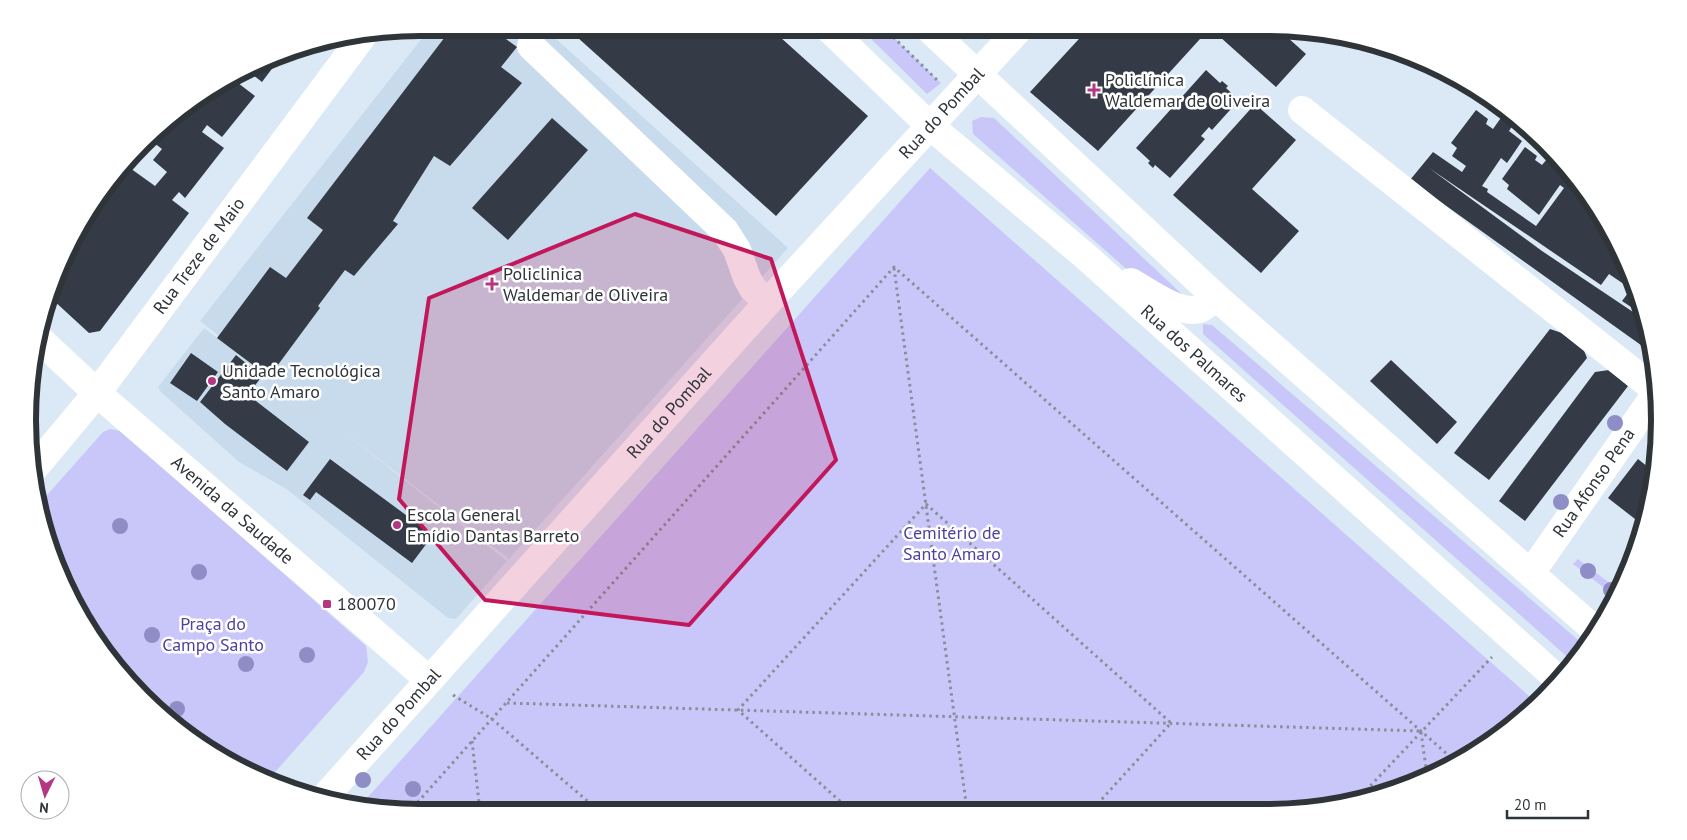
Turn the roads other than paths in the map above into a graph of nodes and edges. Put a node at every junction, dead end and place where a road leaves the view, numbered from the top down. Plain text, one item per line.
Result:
1 (836, 36) edge
2 (936, 36) edge
3 (1013, 36) edge
4 (358, 42) edge
5 (531, 46) dead end
6 (978, 76) junction
7 (1302, 110) dead end
8 (929, 125) junction
9 (1084, 255) junction
10 (1216, 297) junction
11 (768, 302) junction
12 (44, 344) edge
13 (1649, 384) edge
14 (97, 393) junction
15 (1650, 401) edge
16 (39, 462) edge
17 (1531, 573) junction
18 (1590, 626) edge
19 (1554, 675) edge
20 (429, 680) junction
21 (329, 793) edge

1 - 8 street, Rua dos Palmares
2 - 6 street
3 - 6 street, Rua do Pombal
4 - 14 street, Rua Treze de Maio
5 - 11 street
6 - 8 street, Rua do Pombal
6 - 10 street
7 - 13 street
8 - 9 street, Rua dos Palmares
8 - 11 street, Rua do Pombal
9 - 10 street
9 - 19 street, Rua dos Palmares
10 - 17 street
11 - 20 street, Rua do Pombal
12 - 14 street, Avenida da Saudade
14 - 16 street, Rua Treze de Maio
14 - 20 street, Avenida da Saudade
15 - 17 street, Rua Afonso Pena
17 - 18 street
20 - 21 street, Rua do Pombal

